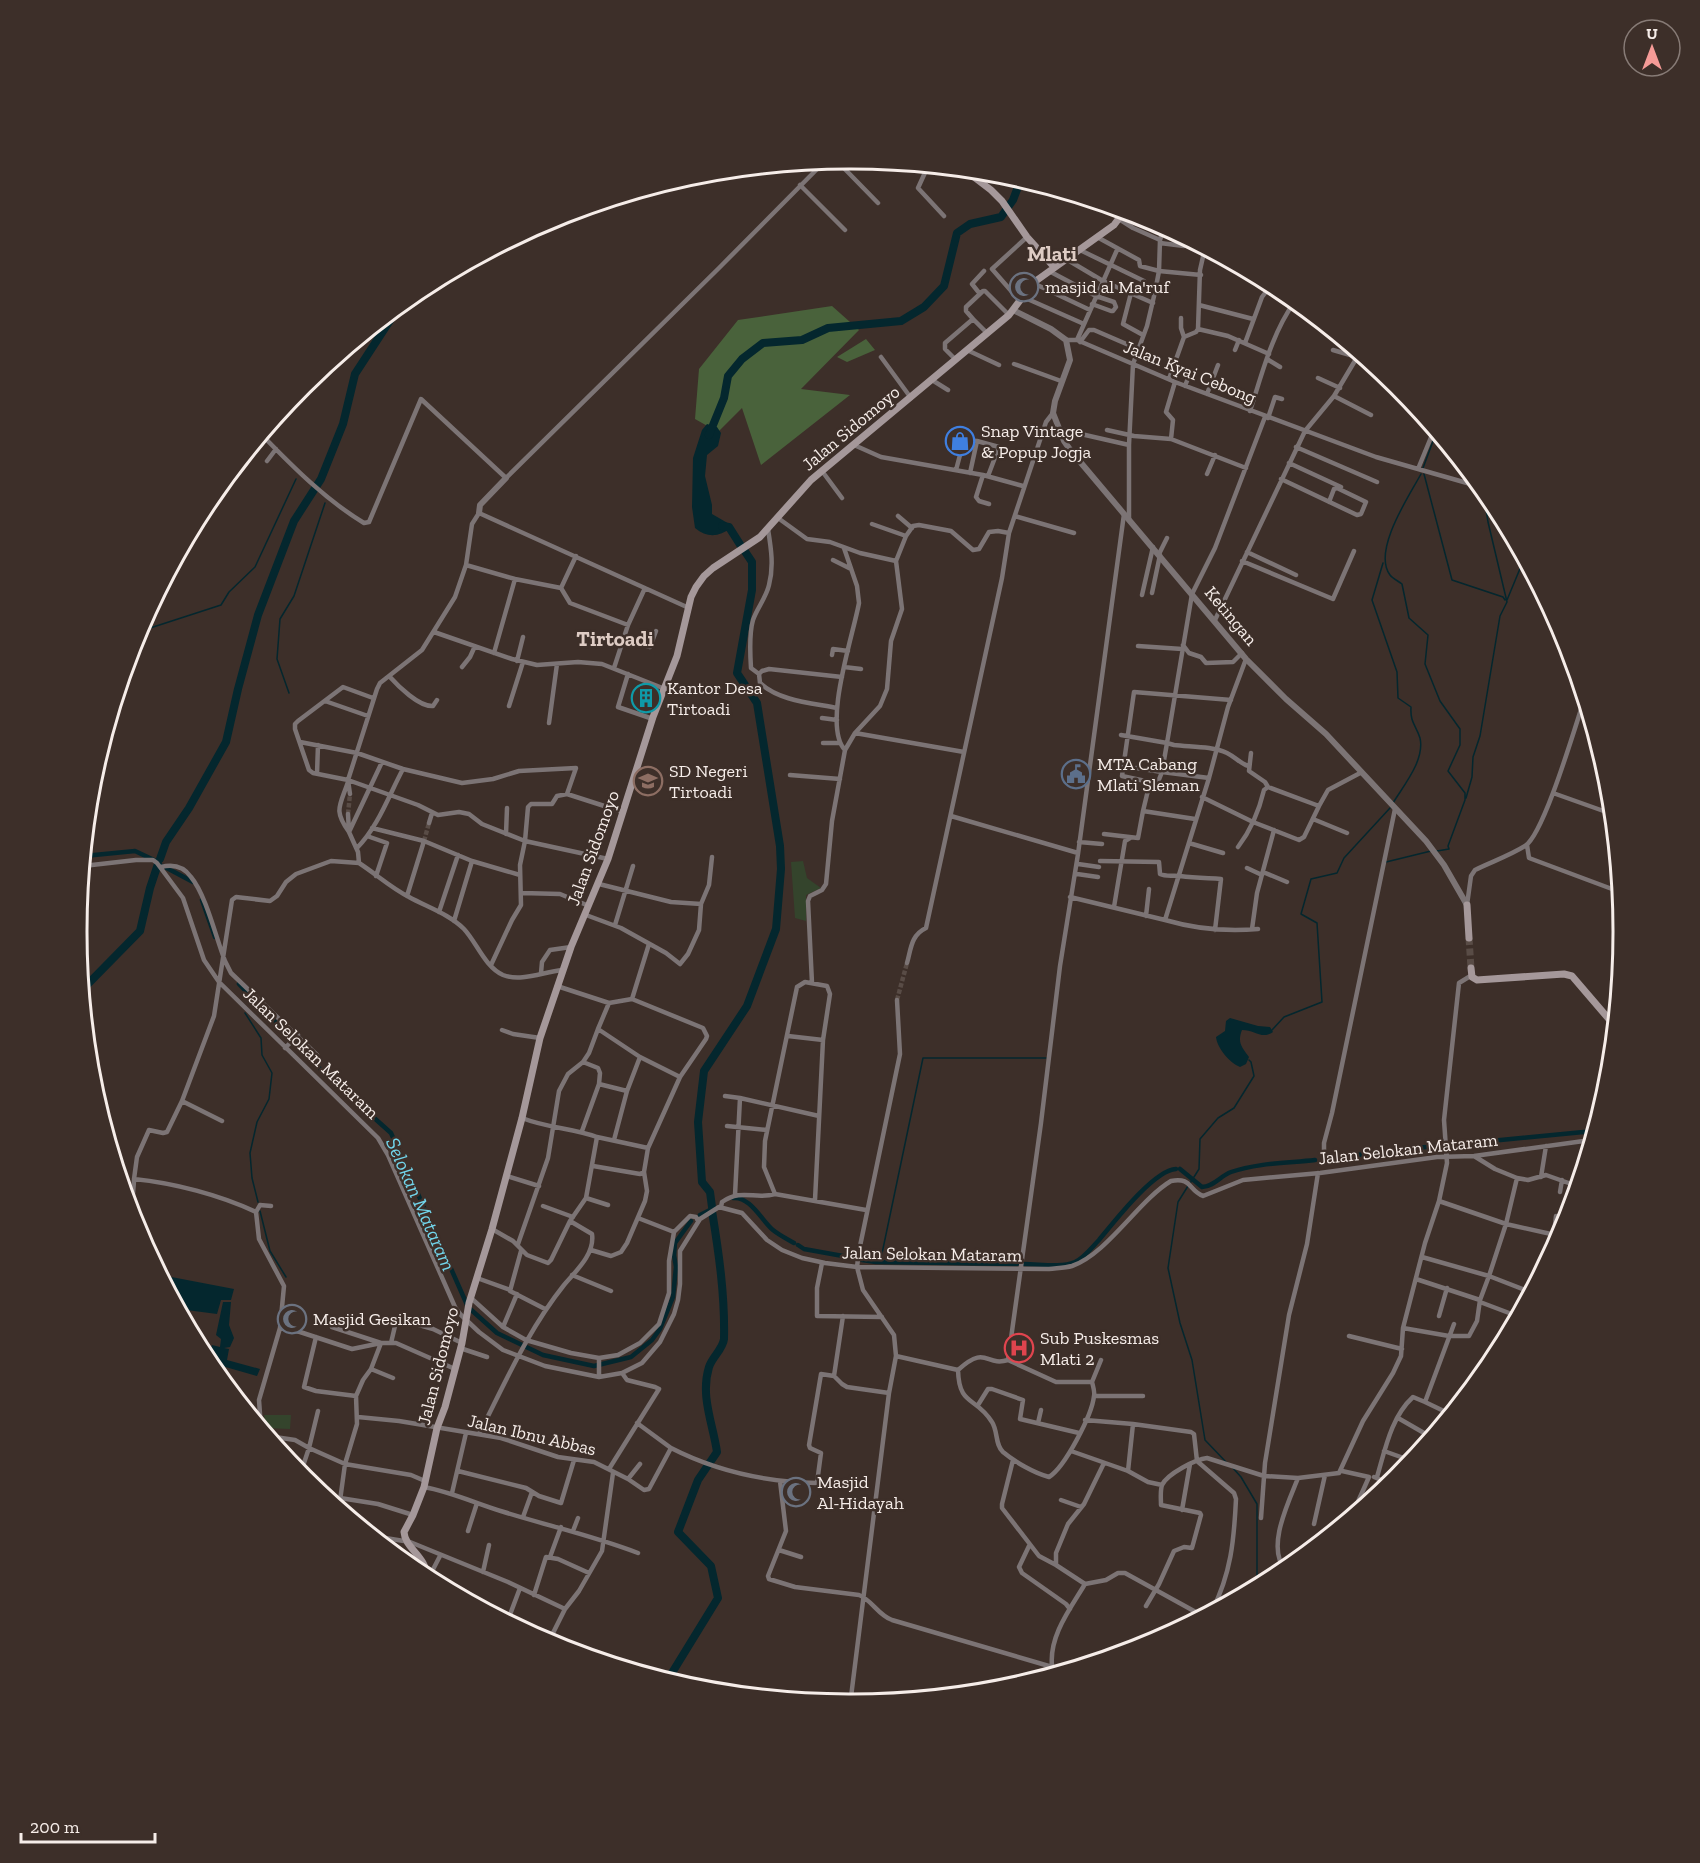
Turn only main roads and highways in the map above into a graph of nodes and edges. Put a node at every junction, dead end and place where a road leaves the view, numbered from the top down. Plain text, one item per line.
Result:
1 (977, 179) edge
2 (1119, 218) edge
3 (1051, 269) junction
4 (1467, 905) road end
5 (1469, 938) tunnel mouth
6 (1471, 971) road end
7 (1607, 1017) edge
8 (425, 1565) edge

1 - 3 main road
2 - 3 main road, Jalan Sidomoyo
3 - 8 main road, Jalan Sidomoyo
4 - 5 main road, Ketingan
6 - 7 main road

